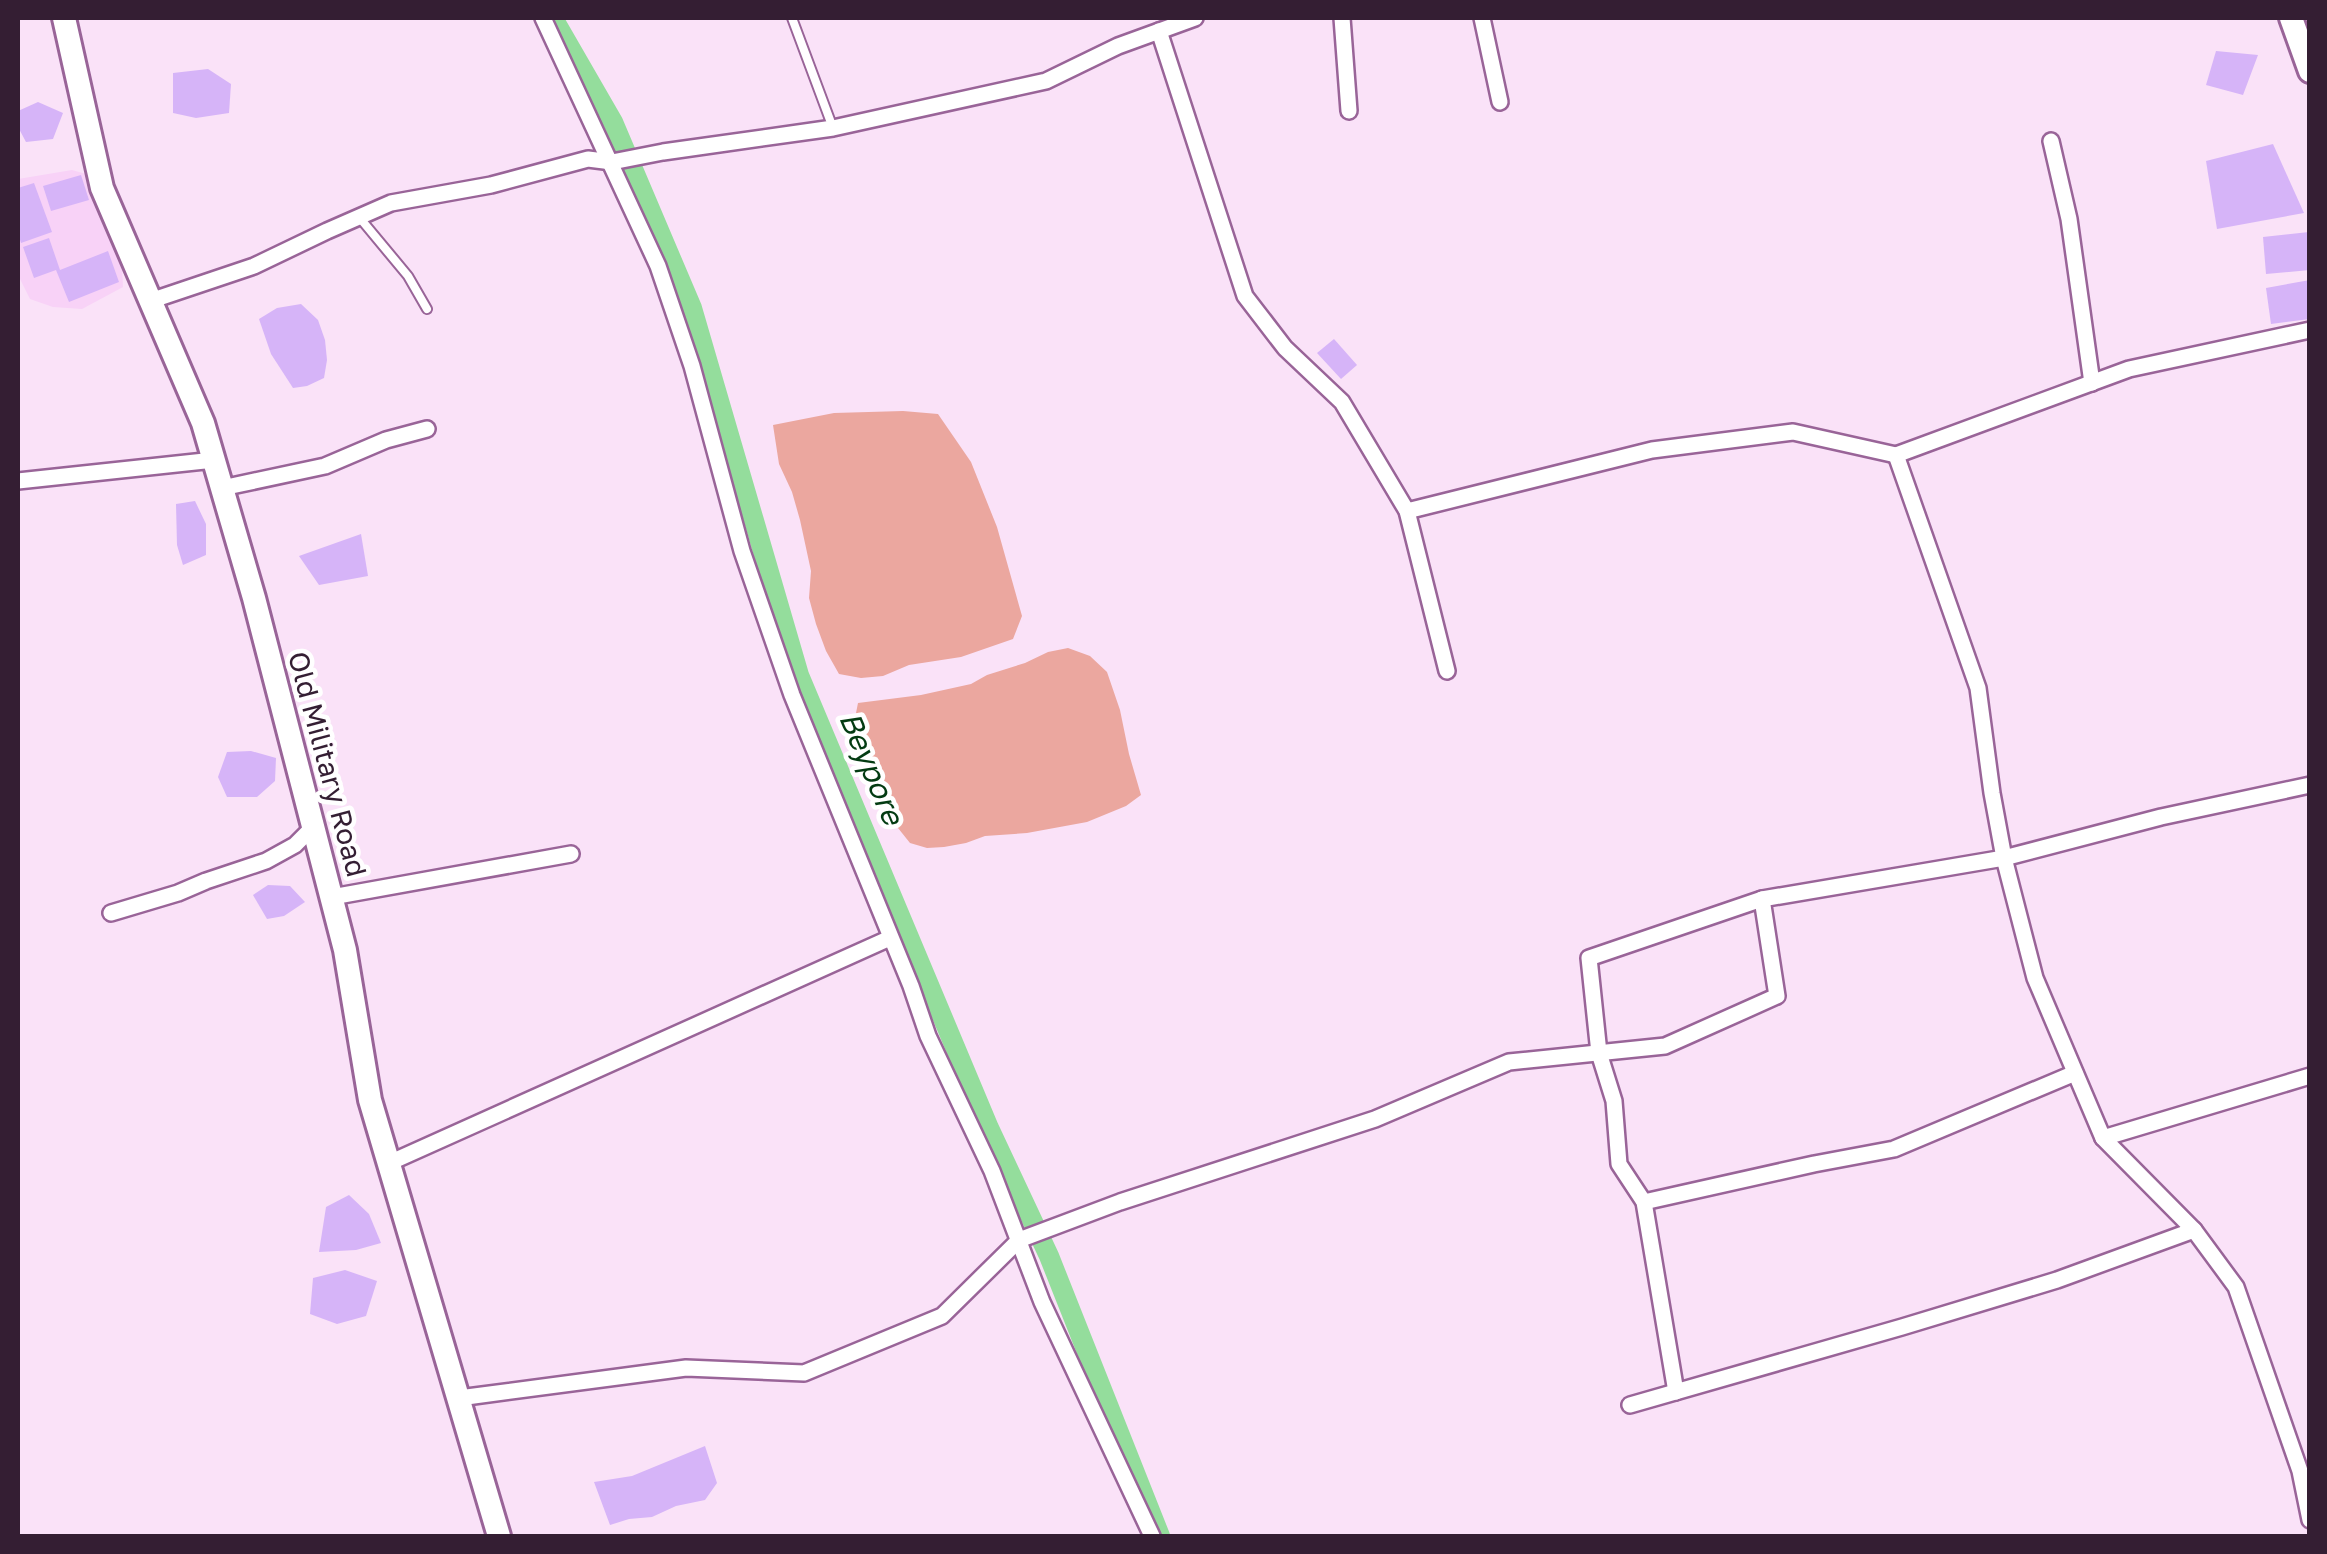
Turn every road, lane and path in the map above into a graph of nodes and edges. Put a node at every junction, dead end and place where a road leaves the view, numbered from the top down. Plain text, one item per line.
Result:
1 (64, 18) edge
2 (543, 18) edge
3 (792, 18) edge
4 (1195, 18) edge
5 (1342, 18) edge
6 (1482, 18) edge
7 (2291, 18) edge
8 (1159, 31) junction
9 (2310, 70) edge
10 (1500, 102) dead end
11 (1348, 111) dead end
12 (832, 128) junction
13 (2051, 141) dead end
14 (612, 162) junction
15 (359, 217) junction
16 (150, 301) junction
17 (427, 308) dead end
18 (2310, 330) edge
19 (2092, 383) junction
20 (427, 429) dead end
21 (1896, 455) junction
22 (214, 460) junction
23 (18, 481) edge
24 (222, 488) junction
25 (1406, 511) junction
26 (1447, 672) dead end
27 (2310, 785) edge
28 (313, 827) junction
29 (571, 854) dead end
30 (2004, 858) junction
31 (332, 897) junction
32 (1762, 898) junction
33 (111, 912) dead end
34 (890, 938) junction
35 (1600, 1053) junction
36 (2076, 1073) junction
37 (2310, 1076) edge
38 (2103, 1138) junction
39 (389, 1163) junction
40 (1644, 1202) junction
41 (2194, 1230) junction
42 (1020, 1240) junction
43 (1676, 1392) junction
44 (458, 1398) junction
45 (1630, 1405) dead end
46 (2310, 1520) edge
47 (499, 1536) edge
48 (1152, 1536) edge

1 - 16 main road, Old Military Road
2 - 14 street
3 - 12 lane
4 - 8 street
5 - 11 street
6 - 10 street
7 - 9 main road
8 - 12 street
8 - 25 street
12 - 14 street
13 - 19 street
14 - 15 street
14 - 34 street
15 - 16 street
15 - 17 lane
16 - 22 main road, Old Military Road
18 - 19 street
19 - 21 street
20 - 24 street
21 - 25 street
21 - 30 street
22 - 23 street
22 - 24 main road, Old Military Road
24 - 28 main road, Old Military Road
25 - 26 street
27 - 30 street
28 - 31 main road, Old Military Road
28 - 33 street
29 - 31 street
30 - 32 street
30 - 36 street
31 - 39 main road, Old Military Road
32 - 35 street
32 - 35 street
34 - 39 street
34 - 42 street
35 - 40 street
35 - 42 street
36 - 38 street
36 - 40 street
37 - 38 street
38 - 41 street
39 - 44 main road, Old Military Road
40 - 43 street
41 - 43 street
41 - 46 street
42 - 44 street
42 - 48 street
43 - 45 street
44 - 47 main road, Old Military Road

